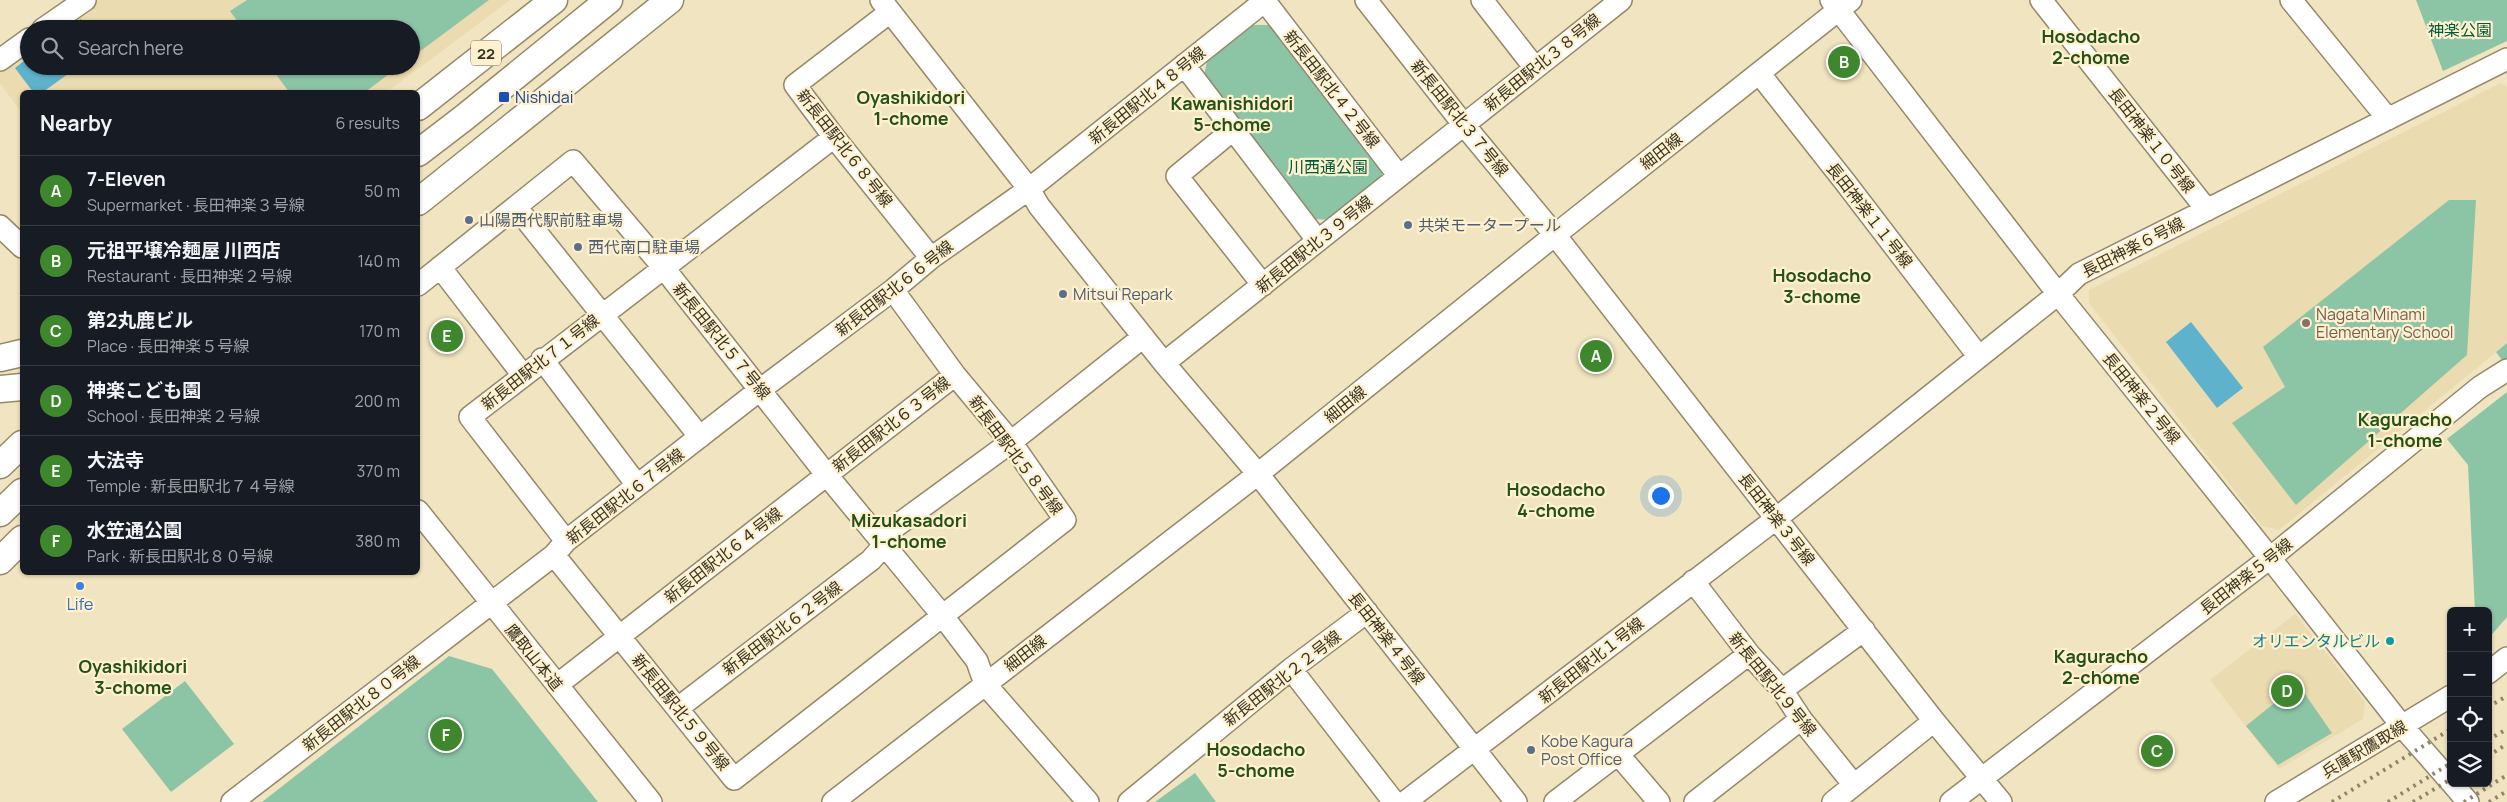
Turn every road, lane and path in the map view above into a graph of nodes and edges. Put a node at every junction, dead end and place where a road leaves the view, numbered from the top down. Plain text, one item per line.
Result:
1 (85, 0) edge
2 (554, 0) edge
3 (609, 0) edge
4 (670, 0) edge
5 (1265, 0) edge
6 (1366, 0) edge
7 (1620, 0) edge
8 (2041, 0) edge
9 (2291, 0) edge
10 (1492, 3) edge
11 (1840, 3) edge
12 (885, 6) edge
13 (56, 20) edge
14 (20, 46) edge
15 (2507, 59) edge
16 (0, 60) edge
17 (1184, 65) junction
18 (1535, 68) junction
19 (1759, 73) junction
20 (420, 105) edge
21 (2388, 119) junction
22 (1464, 124) junction
23 (1234, 129) junction
24 (834, 137) junction
25 (420, 151) edge
26 (1399, 176) junction
27 (1029, 189) junction
28 (420, 200) edge
29 (516, 207) junction
30 (2207, 210) junction
31 (0, 226) edge
32 (1555, 235) junction
33 (1318, 241) junction
34 (20, 246) edge
35 (931, 258) junction
36 (440, 267) junction
37 (663, 267) junction
38 (420, 283) edge
39 (1263, 285) junction
40 (893, 290) junction
41 (2058, 294) junction
42 (603, 314) junction
43 (1144, 337) junction
44 (20, 353) edge
45 (0, 358) edge
46 (1979, 358) junction
47 (542, 359) junction
48 (1164, 363) junction
49 (2507, 370) edge
50 (522, 374) junction
51 (955, 375) junction
52 (20, 387) edge
53 (761, 389) junction
54 (0, 390) edge
55 (700, 437) junction
56 (1011, 442) junction
57 (20, 446) edge
58 (0, 465) edge
59 (826, 474) junction
60 (1258, 474) junction
61 (638, 485) junction
62 (20, 494) edge
63 (0, 513) edge
64 (420, 514) edge
65 (1777, 518) junction
66 (20, 541) edge
67 (884, 545) junction
68 (560, 548) junction
69 (2270, 558) junction
70 (0, 560) edge
71 (1693, 581) junction
72 (490, 603) junction
73 (1367, 612) junction
74 (942, 615) junction
75 (1864, 630) junction
76 (620, 636) junction
77 (1749, 654) junction
78 (2507, 658) edge
79 (1291, 669) junction
80 (2492, 670) edge
81 (985, 684) junction
82 (557, 685) junction
83 (1782, 690) junction
84 (2449, 697) edge
85 (678, 708) junction
86 (1801, 719) junction
87 (1934, 721) junction
88 (2402, 726) junction
89 (1474, 750) junction
90 (1617, 753) junction
91 (1982, 778) junction
92 (2447, 778) edge
93 (1854, 785) junction
94 (2455, 787) edge
95 (232, 802) edge
96 (651, 802) edge
97 (833, 802) edge
98 (1088, 802) edge
99 (1129, 802) edge
100 (1394, 802) edge
101 (1405, 802) edge
102 (1516, 802) edge
103 (1555, 802) edge
104 (1659, 802) edge
105 (1695, 802) edge
106 (1832, 802) edge
107 (1951, 802) edge
108 (2001, 802) edge
109 (2276, 802) edge
110 (2468, 802) edge

1 - 13 street
2 - 20 main road, 22
3 - 25 main road
4 - 28 main road
5 - 17 street, 新長田駅北４８号線
5 - 26 street, 新長田駅北４２号線
6 - 22 street, 新長田駅北３７号線
7 - 18 street, 新長田駅北３８号線
8 - 30 street, 長田神楽１０号線
9 - 21 street
10 - 18 street
11 - 19 street, 細田線
11 - 41 street, 長田神楽２号線
12 - 24 street, 新長田駅北６８号線
12 - 27 street, 長田神楽４号線
14 - 16 street
15 - 21 street, 長田神楽６号線
17 - 23 street
17 - 27 street, 新長田駅北４８号線
18 - 22 street, 新長田駅北３８号線
19 - 32 street, 細田線
19 - 46 street, 長田神楽１１号線
21 - 30 street, 長田神楽６号線
22 - 26 street, 新長田駅北３９号線
22 - 32 street, 新長田駅北３７号線
23 - 33 street
23 - 39 street
24 - 35 street, 新長田駅北６８号線
24 - 37 street, 新長田駅北７１号線
26 - 33 street, 新長田駅北３９号線
27 - 35 street, 新長田駅北６６号線
27 - 43 street, 長田神楽４号線
29 - 36 street, 新長田駅北５７号線
29 - 37 street, 新長田駅北５７号線
29 - 42 street
30 - 41 street, 長田神楽６号線
31 - 34 street
32 - 60 street, 細田線
32 - 65 street, 長田神楽３号線
33 - 39 street, 新長田駅北３９号線
35 - 40 street, 新長田駅北６６号線
36 - 38 street, 新長田駅北５７号線
36 - 50 street
37 - 42 street, 新長田駅北７１号線
37 - 53 street, 新長田駅北５７号線
39 - 48 street, 新長田駅北３９号線
40 - 51 street, 新長田駅北５８号線
40 - 53 street, 新長田駅北６６号線
41 - 46 street, 長田神楽６号線
41 - 69 street, 長田神楽２号線
42 - 47 street, 新長田駅北７１号線
42 - 55 street
43 - 48 street, 長田神楽４号線
43 - 56 street, 新長田駅北６２号線
44 - 45 main road
46 - 65 street, 長田神楽６号線
47 - 50 street, 新長田駅北７１号線
47 - 61 street
48 - 60 street, 長田神楽４号線
49 - 69 street, 長田神楽５号線
50 - 68 street, 新長田駅北７１号線
51 - 56 street, 新長田駅北５８号線
51 - 59 street, 新長田駅北６３号線
52 - 54 main road
53 - 55 street, 新長田駅北６７号線
53 - 59 street, 新長田駅北５７号線
55 - 61 street, 新長田駅北６７号線
56 - 67 street, 新長田駅北６２号線
56 - 74 street, 新長田駅北５８号線
57 - 58 main road
59 - 67 street, 新長田駅北５７号線
59 - 76 street, 新長田駅北６４号線
60 - 73 street, 長田神楽４号線
60 - 81 street, 細田線
61 - 68 street, 新長田駅北６７号線
62 - 63 main road
64 - 72 street, 鷹取山本道
65 - 71 street, 新長田駅北１号線
65 - 75 street, 長田神楽３号線
66 - 70 main road
67 - 74 street, 新長田駅北５７号線
67 - 85 street, 新長田駅北６２号線
68 - 72 street, 新長田駅北６７号線
68 - 76 street, 新長田駅北５９号線
69 - 88 street, 長田神楽２号線
69 - 91 street, 長田神楽５号線
71 - 77 street, 新長田駅北９号線
71 - 89 street, 新長田駅北１号線
72 - 82 street, 鷹取山本道
72 - 95 street, 新長田駅北８０号線
73 - 79 street, 新長田駅北２２号線
73 - 89 street, 長田神楽４号線
74 - 81 street, 新長田駅北５７号線
74 - 85 street, 新長田駅北５９号線
75 - 83 street
75 - 87 street, 長田神楽３号線
76 - 82 street, 新長田駅北６４号線
76 - 85 street, 新長田駅北５９号線
77 - 83 street, 新長田駅北９号線
77 - 90 street
78 - 80 street
79 - 99 street, 新長田駅北２２号線
79 - 100 street
81 - 97 street, 細田線
81 - 98 street
82 - 96 street, 鷹取山本道
83 - 86 street, 新長田駅北９号線
84 - 88 street, 兵庫駅鷹取線
86 - 93 street, 新長田駅北９号線
86 - 105 street
87 - 91 street, 長田神楽３号線
87 - 93 street
88 - 92 street, 長田神楽２号線
88 - 109 street, 兵庫駅鷹取線
89 - 101 street, 新長田駅北１号線
89 - 102 street, 長田神楽４号線
90 - 103 street
90 - 104 street
91 - 107 street, 長田神楽５号線
91 - 108 street, 長田神楽３号線
93 - 106 street
94 - 110 street, 長田神楽２号線

